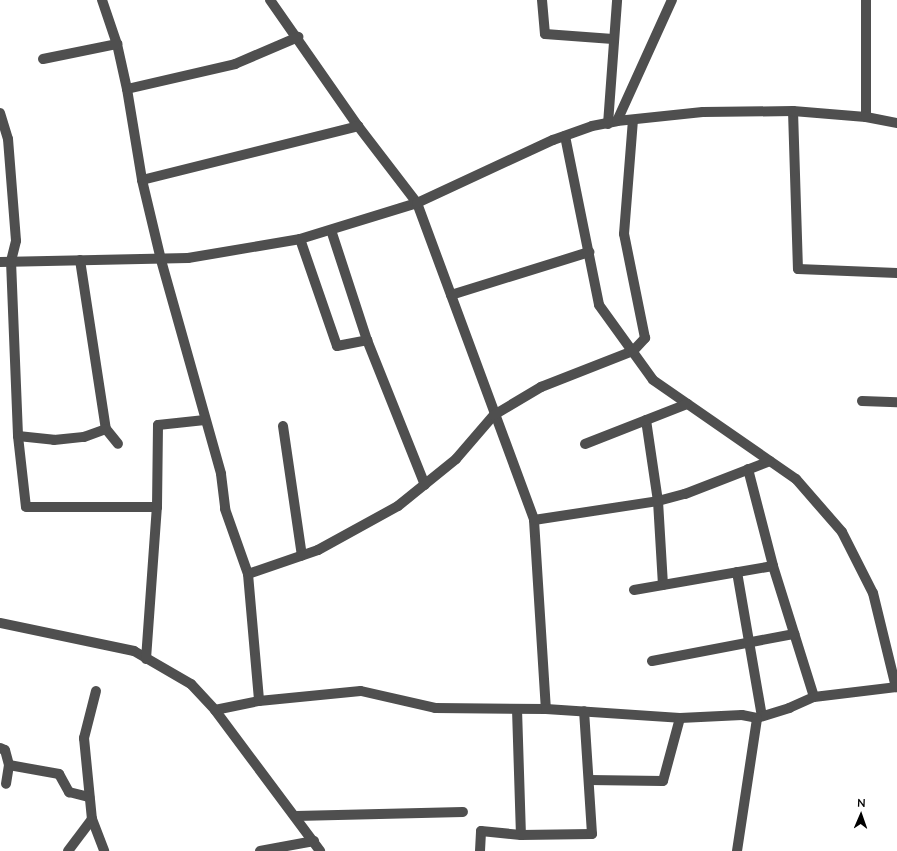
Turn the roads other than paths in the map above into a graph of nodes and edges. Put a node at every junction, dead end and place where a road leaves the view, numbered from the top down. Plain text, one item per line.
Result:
1 (102, 0) edge
2 (270, 0) edge
3 (542, 0) edge
4 (617, 0) edge
5 (672, 0) edge
6 (866, 0) edge
7 (298, 37) junction
8 (613, 39) junction
9 (117, 44) junction
10 (43, 59) dead end
11 (127, 89) junction
12 (793, 111) junction
13 (0, 113) edge
14 (866, 117) junction
15 (632, 120) junction
16 (613, 123) junction
17 (897, 123) edge
18 (358, 126) junction
19 (565, 136) junction
20 (142, 180) junction
21 (417, 203) junction
22 (330, 230) junction
23 (300, 239) junction
24 (589, 252) junction
25 (80, 260) junction
26 (161, 260) junction
27 (11, 261) junction
28 (0, 262) edge
29 (897, 273) edge
30 (451, 295) junction
31 (367, 340) junction
32 (633, 352) junction
33 (862, 401) dead end
34 (897, 402) edge
35 (687, 404) junction
36 (494, 415) junction
37 (205, 420) junction
38 (646, 420) junction
39 (282, 426) dead end
40 (106, 430) junction
41 (18, 436) junction
42 (118, 444) dead end
43 (585, 444) dead end
44 (770, 461) junction
45 (748, 469) junction
46 (425, 484) junction
47 (658, 501) junction
48 (157, 507) junction
49 (534, 520) junction
50 (302, 556) junction
51 (773, 566) junction
52 (737, 572) junction
53 (248, 574) junction
54 (663, 585) junction
55 (634, 590) dead end
56 (0, 623) edge
57 (794, 634) junction
58 (750, 642) junction
59 (146, 659) junction
60 (652, 661) dead end
61 (896, 687) edge
62 (96, 691) dead end
63 (814, 697) junction
64 (259, 701) junction
65 (517, 709) junction
66 (546, 709) junction
67 (215, 710) junction
68 (584, 711) junction
69 (759, 717) junction
70 (680, 718) junction
71 (0, 748) edge
72 (9, 765) junction
73 (589, 780) junction
74 (6, 784) dead end
75 (89, 797) junction
76 (463, 812) dead end
77 (296, 816) junction
78 (92, 819) junction
79 (521, 835) junction
80 (314, 841) junction
81 (287, 849) edge
82 (68, 851) edge
83 (104, 851) edge
84 (260, 851) edge
85 (320, 851) edge
86 (480, 851) edge
87 (737, 851) edge

1 - 9 street
2 - 7 street
3 - 8 street
4 - 8 street
5 - 16 street
6 - 14 street
7 - 11 street
7 - 18 street
8 - 16 street
9 - 10 street
9 - 11 street
11 - 20 street
12 - 14 street
12 - 15 street
12 - 29 street
13 - 27 street
14 - 17 street
15 - 16 street
15 - 32 street
16 - 19 street
18 - 20 street
18 - 21 street
19 - 21 street
19 - 24 street
20 - 26 street
21 - 22 street
21 - 30 street
22 - 23 street
22 - 31 street
23 - 26 street
23 - 31 street
24 - 30 street
24 - 32 street
25 - 26 street
25 - 27 street
25 - 40 street
26 - 37 street
27 - 28 street
27 - 41 street
30 - 36 street
31 - 46 street
32 - 35 street
32 - 36 street
33 - 34 street
35 - 38 street
35 - 44 street
36 - 46 street
36 - 49 street
37 - 48 street
37 - 53 street
38 - 43 street
38 - 47 street
39 - 50 street
40 - 41 street
40 - 42 street
41 - 48 street
44 - 45 street
44 - 61 street
45 - 47 street
45 - 51 street
46 - 50 street
47 - 49 street
47 - 54 street
48 - 59 street
49 - 66 street
50 - 53 street
51 - 52 street
51 - 57 street
52 - 54 street
52 - 58 street
53 - 64 street
54 - 55 street
56 - 59 street
57 - 58 street
57 - 63 street
58 - 60 street
58 - 69 street
59 - 67 street
61 - 63 street
62 - 75 street
63 - 69 street
64 - 65 street
64 - 67 street
65 - 66 street
65 - 79 street
66 - 68 street
67 - 77 street
68 - 70 street
68 - 73 street
69 - 70 street
69 - 87 street
70 - 73 street
71 - 72 street
72 - 74 street
72 - 75 street
73 - 79 street
75 - 78 street
76 - 77 street
77 - 80 street
78 - 82 street
78 - 83 street
79 - 86 street
80 - 81 street
80 - 85 street
81 - 84 street

